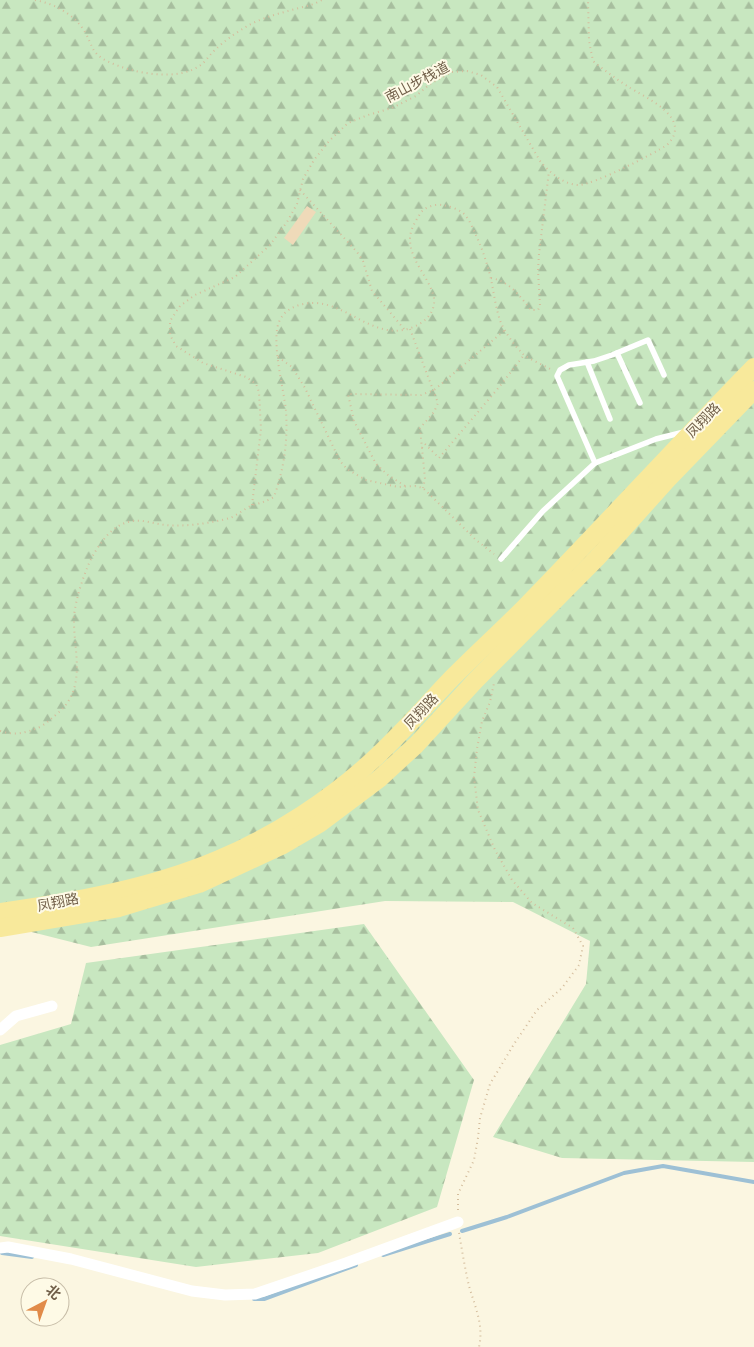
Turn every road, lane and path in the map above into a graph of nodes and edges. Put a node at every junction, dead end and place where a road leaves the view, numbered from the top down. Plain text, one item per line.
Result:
1 (35, 0) edge
2 (322, 0) edge
3 (588, 0) edge
4 (549, 171) junction
5 (300, 190) junction
6 (491, 278) junction
7 (410, 329) junction
8 (405, 330) junction
9 (505, 330) junction
10 (617, 353) junction
11 (524, 355) junction
12 (278, 357) junction
13 (587, 362) junction
14 (754, 367) edge
15 (558, 374) junction
16 (664, 375) dead end
17 (434, 390) junction
18 (754, 390) edge
19 (640, 403) dead end
20 (610, 419) dead end
21 (693, 429) junction
22 (422, 448) junction
23 (596, 463) junction
24 (407, 487) junction
25 (423, 488) junction
26 (252, 506) junction
27 (501, 559) joint
28 (491, 666) junction
29 (0, 731) edge
30 (0, 912) edge
31 (0, 928) edge
32 (52, 1006) dead end
33 (0, 1030) edge
34 (458, 1222) junction
35 (0, 1248) edge
36 (479, 1347) edge

1 - 2 path
3 - 4 path, 南山步栈道
4 - 5 path, 南山步栈道
4 - 6 path
5 - 8 path
5 - 26 path, 南山步栈道
6 - 7 path
6 - 9 path
7 - 8 path
7 - 17 path
8 - 12 path
9 - 11 path
9 - 17 path
10 - 13 lane
10 - 16 lane
10 - 19 lane
11 - 15 path
11 - 22 path
12 - 24 path
12 - 26 path
13 - 15 lane
13 - 20 lane
14 - 21 main road, 凤翔路
15 - 23 lane
17 - 22 path
17 - 24 path
18 - 28 main road, 凤翔路
21 - 23 lane
21 - 30 main road, 凤翔路
22 - 25 path
23 - 27 lane
24 - 25 path
25 - 27 path
26 - 29 path
28 - 31 main road, 凤翔路
28 - 34 path
32 - 33 street
34 - 35 street
34 - 36 path

